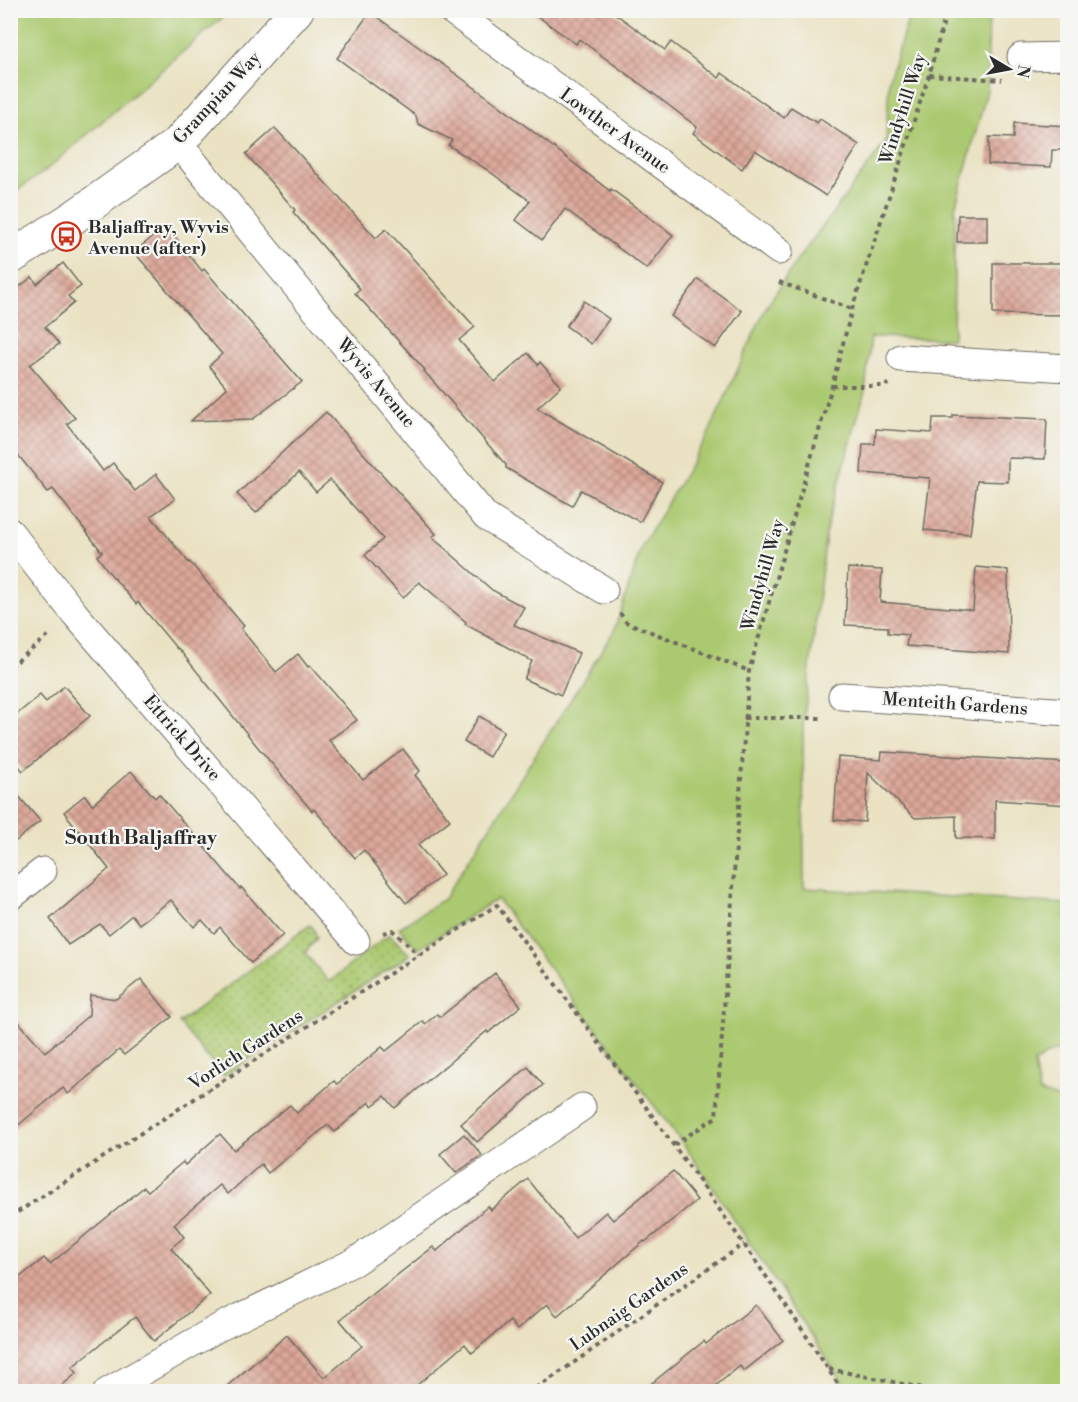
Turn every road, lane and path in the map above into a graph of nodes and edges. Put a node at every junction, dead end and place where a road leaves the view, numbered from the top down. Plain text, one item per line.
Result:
1 (297, 10) edge
2 (451, 10) edge
3 (947, 10) edge
4 (1068, 56) edge
5 (1021, 57) joint
6 (929, 75) junction
7 (178, 143) junction
8 (779, 251) joint
9 (10, 258) edge
10 (852, 309) junction
11 (901, 358) joint
12 (1068, 368) edge
13 (832, 386) junction
14 (10, 532) edge
15 (604, 590) joint
16 (75, 614) junction
17 (10, 666) edge
18 (749, 671) junction
19 (842, 696) joint
20 (1068, 712) edge
21 (744, 718) junction
22 (43, 871) dead end
23 (10, 897) edge
24 (356, 941) joint
25 (419, 955) junction
26 (582, 1107) dead end
27 (674, 1145) junction
28 (10, 1217) edge
29 (744, 1244) junction
30 (828, 1369) junction
31 (107, 1392) edge
32 (528, 1392) edge
33 (843, 1392) edge
34 (943, 1392) edge

1 - 7 street, Grampian Way
2 - 8 street, Lowther Avenue
3 - 6 path, Windyhill Way
4 - 5 street
5 - 6 path
6 - 10 path, Windyhill Way
7 - 9 street, Grampian Way
7 - 15 street, Wyvis Avenue
8 - 10 path
10 - 13 path, Windyhill Way
11 - 12 street
11 - 13 path
13 - 18 path, Windyhill Way
14 - 16 street, Ettrick Drive
15 - 18 path
16 - 17 path
16 - 24 street, Ettrick Drive
18 - 21 path, Windyhill Way
19 - 20 street, Menteith Gardens
19 - 21 path
21 - 27 path, Windyhill Way
22 - 23 street
24 - 25 path
25 - 27 path, Vorlich Gardens
25 - 28 path, Vorlich Gardens
26 - 31 street
27 - 29 path
29 - 30 path
29 - 32 path, Lubnaig Gardens
30 - 33 path
30 - 34 path

